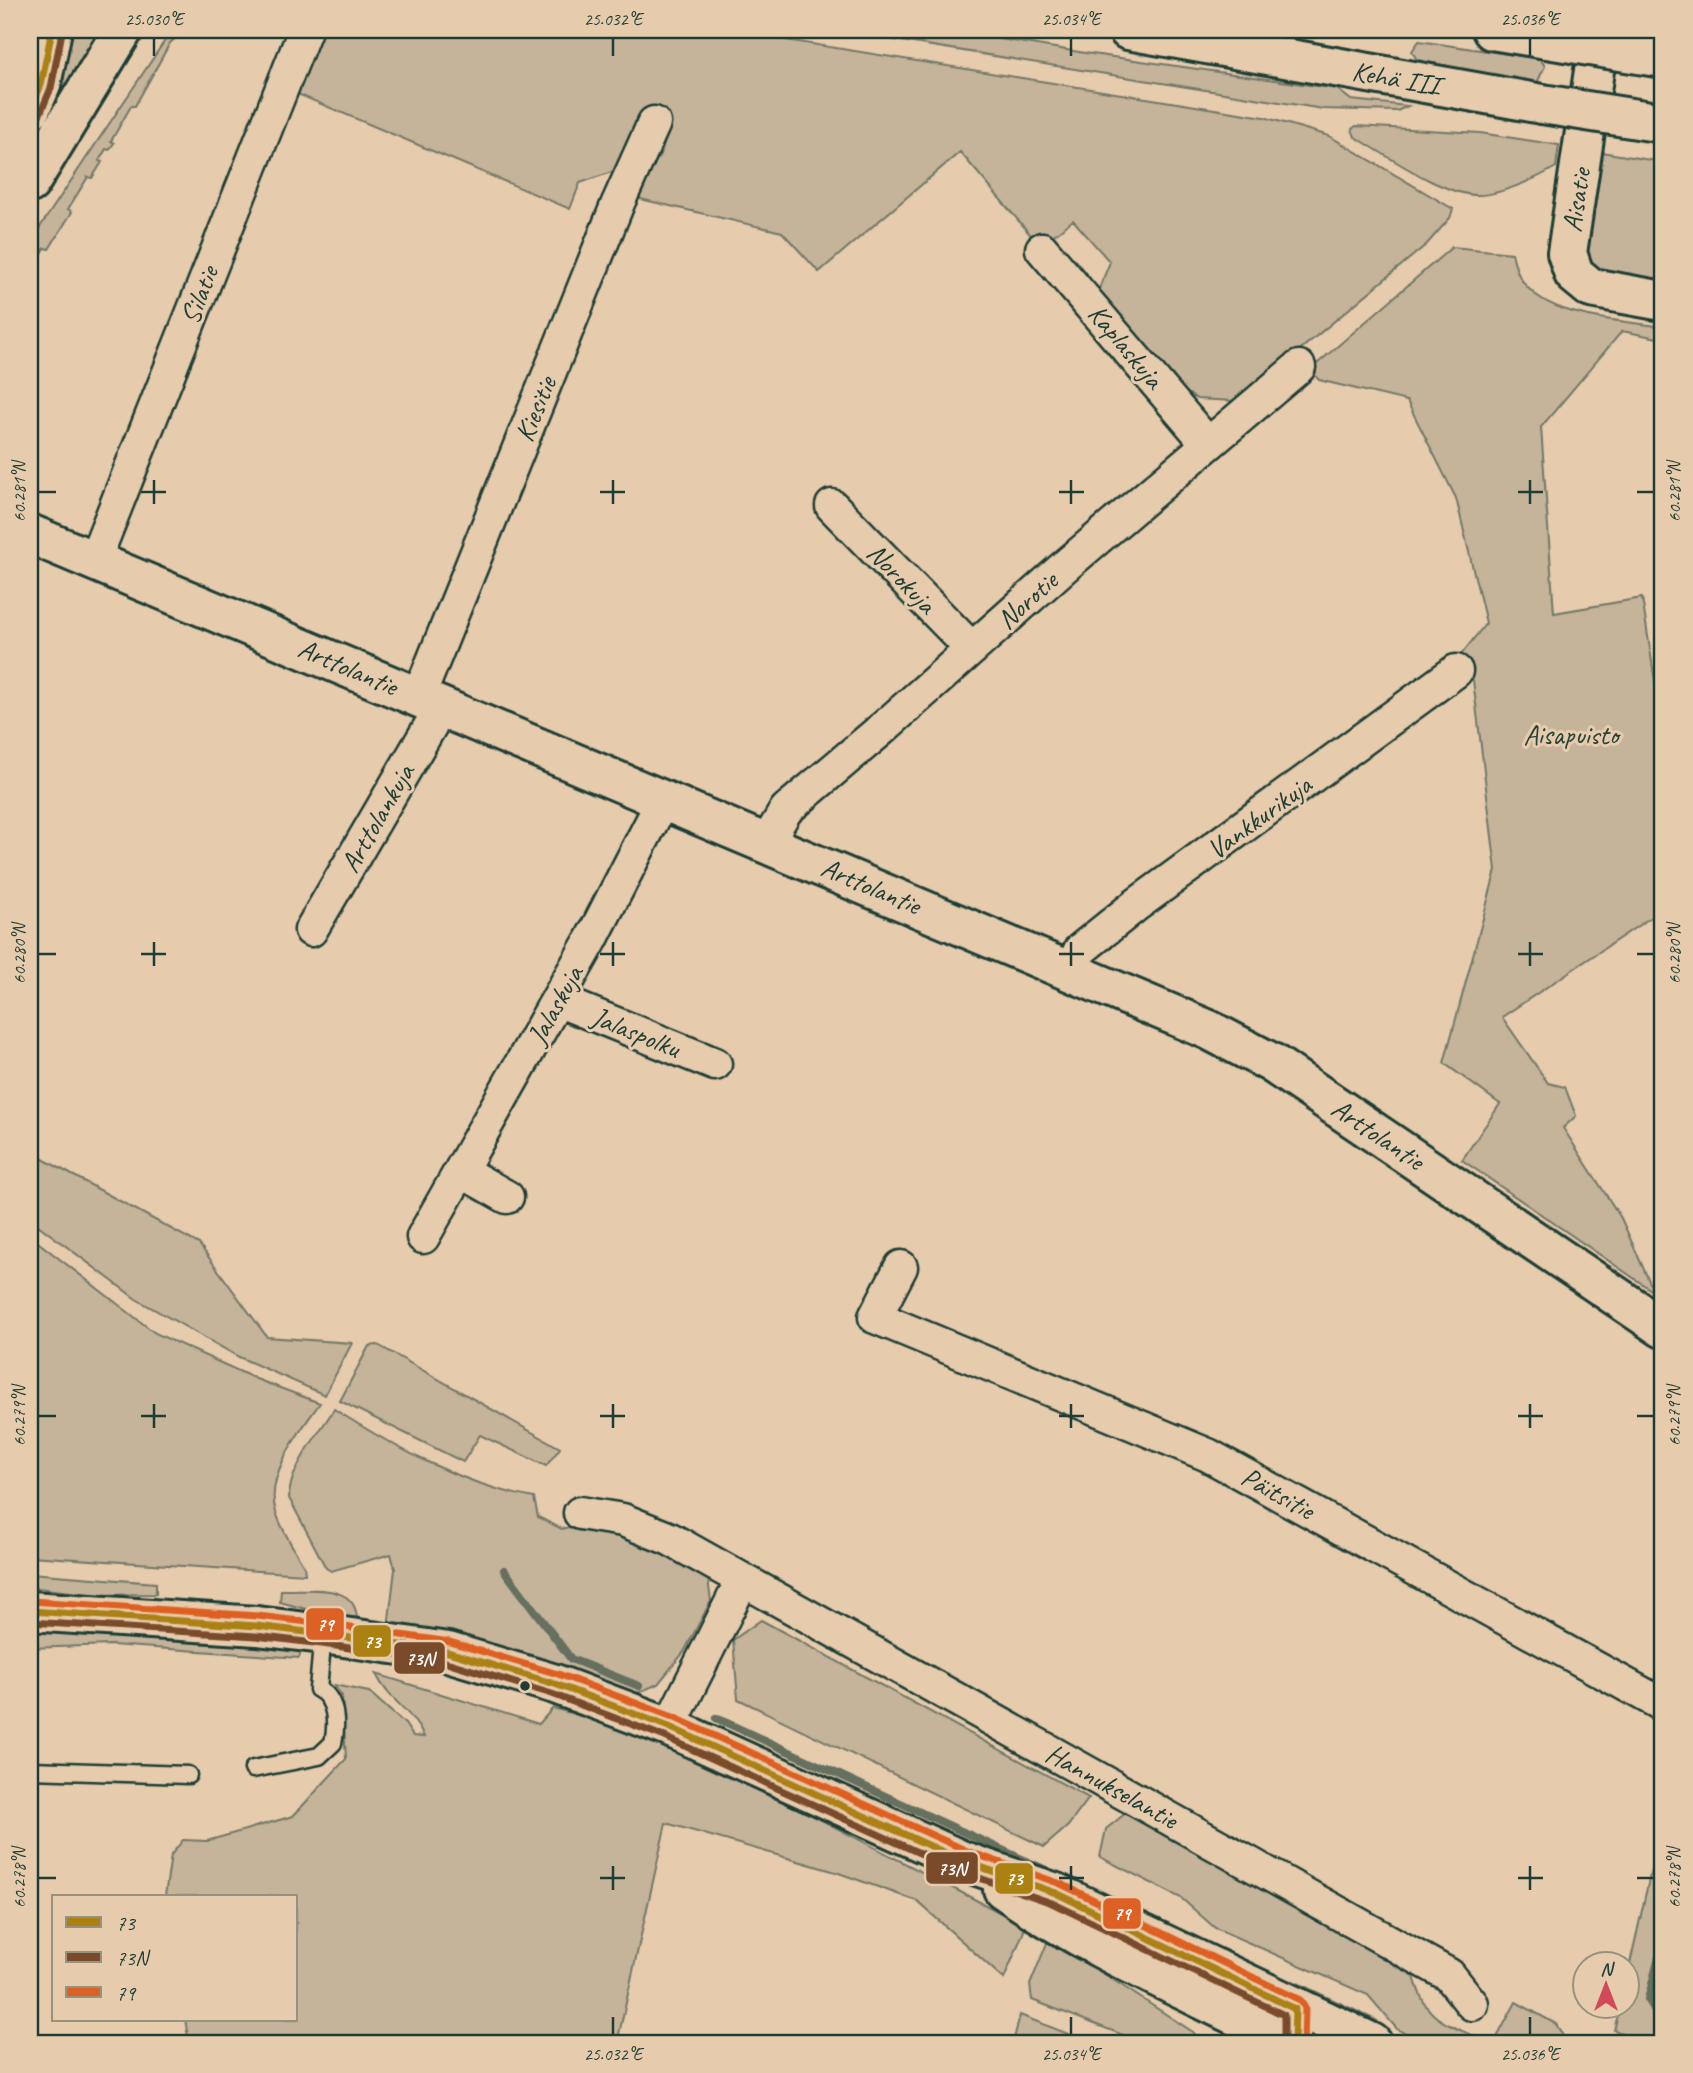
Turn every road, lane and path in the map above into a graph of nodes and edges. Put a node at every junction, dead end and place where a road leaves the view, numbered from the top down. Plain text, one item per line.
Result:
1 (52, 30) edge
2 (123, 30) edge
3 (305, 30) edge
4 (1129, 30) edge
5 (1492, 30) edge
6 (1600, 30) edge
7 (1663, 58) edge
8 (30, 110) edge
9 (654, 123) dead end
10 (1663, 123) edge
11 (30, 183) edge
12 (1042, 249) dead end
13 (1663, 301) edge
14 (1299, 368) dead end
15 (1208, 444) junction
16 (832, 506) dead end
17 (31, 539) edge
18 (93, 561) junction
19 (972, 649) junction
20 (1456, 671) dead end
21 (430, 701) junction
22 (663, 800) junction
23 (767, 842) junction
24 (312, 930) dead end
25 (1071, 971) junction
26 (557, 1000) junction
27 (715, 1064) dead end
28 (461, 1171) junction
29 (506, 1197) dead end
30 (422, 1237) dead end
31 (901, 1267) dead end
32 (1663, 1328) edge
33 (580, 1513) dead end
34 (742, 1581) junction
35 (32, 1610) edge
36 (323, 1634) junction
37 (1663, 1705) edge
38 (669, 1727) junction
39 (253, 1769) dead end
40 (30, 1770) edge
41 (188, 1775) dead end
42 (1472, 2004) dead end
43 (1281, 2034) edge
44 (1372, 2043) edge

1 - 8 main road
2 - 11 main road
3 - 18 street, Silatie
4 - 10 main road, Kehä III, bridge
5 - 7 main road, bridge
6 - 13 main road, Aisatie
9 - 21 street, Kiesitie
12 - 15 street, Kaplaskuja
14 - 15 street, Norotie
15 - 19 street, Norotie
16 - 19 street, Norokuja
17 - 18 main road, Arttolantie
18 - 21 main road, Arttolantie
19 - 23 street, Norotie
20 - 25 street, Vankkurikuja
21 - 22 main road, Arttolantie
21 - 24 street, Arttolankuja
22 - 23 main road, Arttolantie
22 - 26 street, Jalaskuja
23 - 25 main road, Arttolantie
25 - 32 main road, Arttolantie
26 - 27 street, Jalaspolku
26 - 28 street, Jalaskuja
28 - 29 street
28 - 30 street, Jalaskuja
31 - 37 street, Päitsitie
33 - 34 street, Hannukselantie
34 - 38 street
34 - 42 street, Hannukselantie
35 - 36 main road
36 - 38 main road
36 - 39 lane
38 - 43 main road
40 - 41 lane
43 - 44 main road

